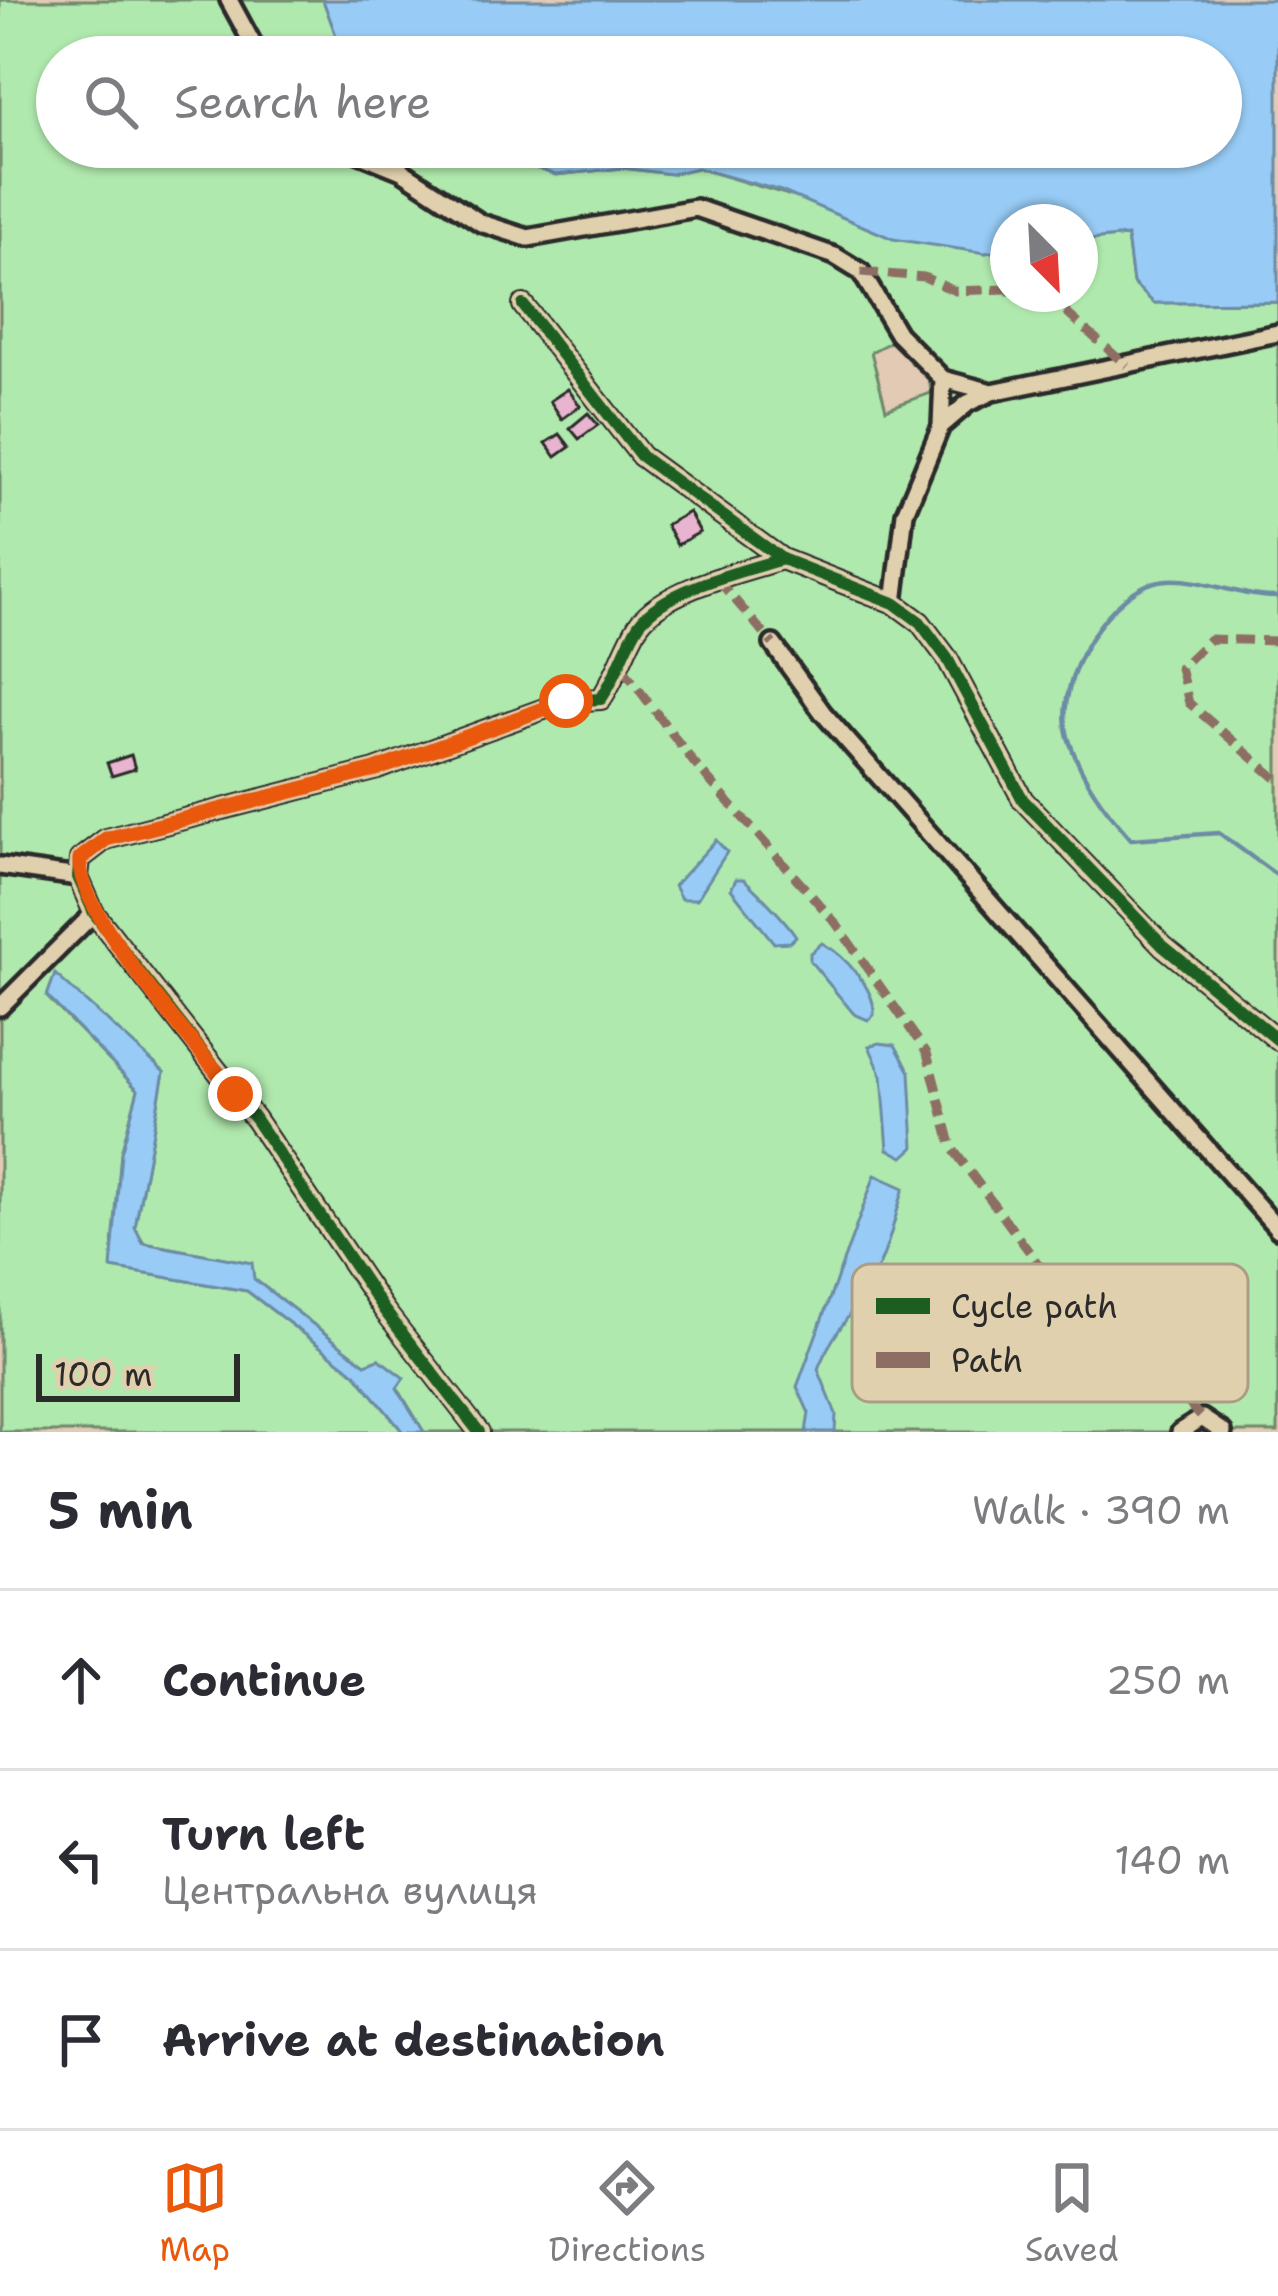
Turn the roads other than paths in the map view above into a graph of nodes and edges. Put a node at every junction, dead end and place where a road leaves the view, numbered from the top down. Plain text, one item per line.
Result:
1 (230, 0) edge
2 (249, 36) edge
3 (395, 168) edge
4 (523, 305) dead end
5 (1278, 333) edge
6 (943, 379) junction
7 (992, 392) junction
8 (941, 426) junction
9 (782, 559) junction
10 (894, 603) junction
11 (773, 644) dead end
12 (0, 866) edge
13 (78, 877) junction
14 (94, 913) junction
15 (0, 1006) edge
16 (1278, 1040) edge
17 (1278, 1229) edge
18 (479, 1432) edge
19 (1180, 1432) edge
20 (1223, 1432) edge

1 - 2 street
3 - 6 street
4 - 9 street
5 - 7 street
6 - 7 street
6 - 8 street
7 - 8 street
8 - 10 street
9 - 10 street
9 - 13 street
10 - 16 street
11 - 17 street
12 - 13 street
13 - 14 street
14 - 15 street
14 - 18 street
19 - 20 street

